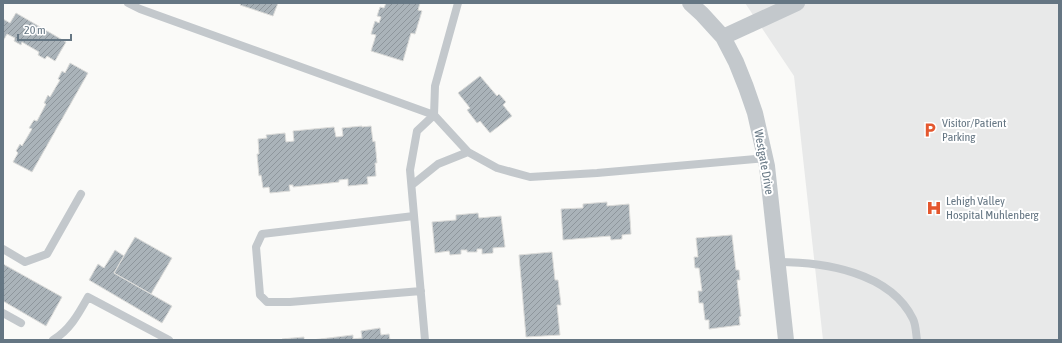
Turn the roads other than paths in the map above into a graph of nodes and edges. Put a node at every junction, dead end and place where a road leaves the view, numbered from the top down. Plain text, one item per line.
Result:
1 (128, 3) edge
2 (458, 3) edge
3 (690, 3) edge
4 (797, 3) edge
5 (723, 37) junction
6 (434, 114) junction
7 (468, 152) junction
8 (766, 158) junction
9 (412, 185) junction
10 (82, 194) dead end
11 (414, 216) junction
12 (3, 249) edge
13 (778, 262) junction
14 (421, 291) junction
15 (3, 313) edge
16 (21, 323) dead end
17 (53, 340) edge
18 (169, 340) edge
19 (425, 340) edge
20 (786, 340) edge
21 (918, 340) edge

1 - 6 lane
2 - 6 lane
3 - 5 street, Westgate Drive
4 - 5 street
5 - 8 street, Westgate Drive
6 - 7 lane
6 - 9 lane
7 - 8 lane
7 - 9 lane
8 - 13 street, Westgate Drive
9 - 11 lane
10 - 12 lane
11 - 14 lane
11 - 14 lane
13 - 20 street, Westgate Drive
13 - 21 lane
14 - 19 lane
15 - 16 lane
17 - 18 lane

